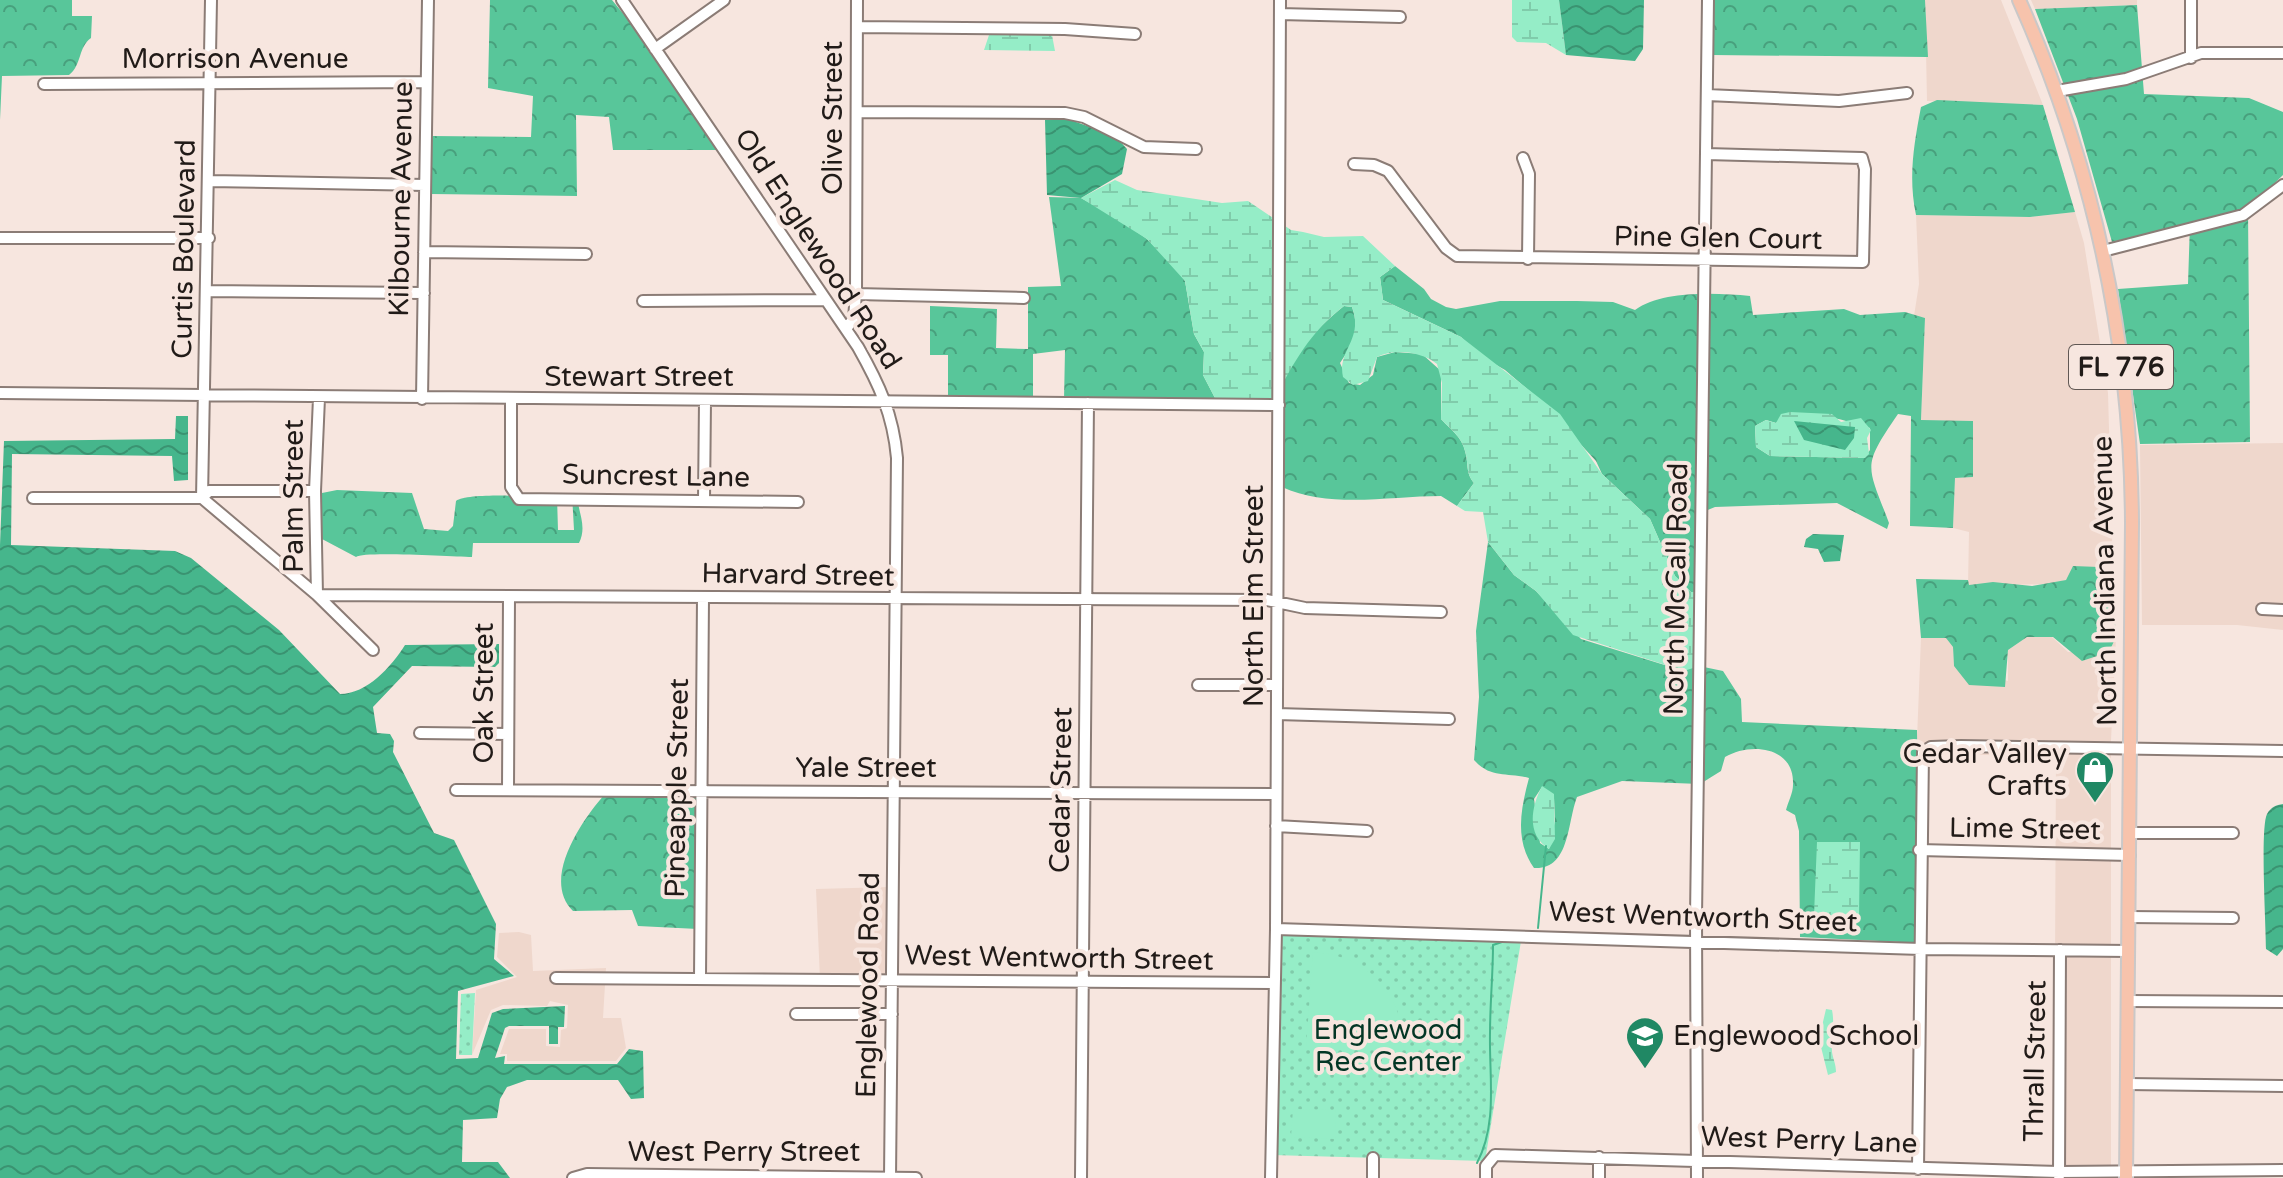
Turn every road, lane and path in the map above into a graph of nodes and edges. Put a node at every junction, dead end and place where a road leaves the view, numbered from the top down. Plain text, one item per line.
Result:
1 (211, 0) edge
2 (428, 0) edge
3 (622, 0) edge
4 (724, 0) edge
5 (857, 0) edge
6 (1280, 0) edge
7 (1708, 0) edge
8 (2019, 0) edge
9 (2191, 0) edge
10 (1280, 14) junction
11 (1400, 17) dead end
12 (857, 27) junction
13 (1135, 34) dead end
14 (655, 49) junction
15 (2283, 53) edge
16 (2191, 58) junction
17 (210, 82) junction
18 (426, 82) junction
19 (44, 84) dead end
20 (2057, 91) junction
21 (1907, 93) dead end
22 (1707, 95) junction
23 (858, 112) junction
24 (1196, 149) dead end
25 (1706, 154) junction
26 (1523, 158) dead end
27 (1354, 164) dead end
28 (209, 181) junction
29 (425, 185) junction
30 (2281, 192) edge
31 (0, 238) edge
32 (209, 238) junction
33 (2103, 251) junction
34 (424, 252) junction
35 (586, 254) dead end
36 (1528, 259) junction
37 (1704, 262) junction
38 (208, 291) junction
39 (424, 293) junction
40 (856, 294) junction
41 (1024, 298) dead end
42 (825, 300) junction
43 (643, 301) dead end
44 (846, 329) junction
45 (0, 393) edge
46 (205, 396) junction
47 (319, 398) junction
48 (422, 399) junction
49 (511, 400) junction
50 (705, 401) junction
51 (887, 402) junction
52 (1088, 403) junction
53 (1279, 405) junction
54 (315, 491) junction
55 (33, 498) dead end
56 (202, 498) junction
57 (704, 500) junction
58 (798, 502) dead end
59 (317, 595) junction
60 (509, 597) junction
61 (703, 598) junction
62 (895, 599) junction
63 (1087, 601) junction
64 (1278, 605) junction
65 (2262, 609) dead end
66 (2283, 610) edge
67 (1441, 612) dead end
68 (373, 650) dead end
69 (1198, 685) dead end
70 (1277, 685) junction
71 (1277, 714) junction
72 (1449, 719) dead end
73 (420, 733) dead end
74 (508, 734) junction
75 (2130, 750) junction
76 (2283, 751) edge
77 (508, 789) junction
78 (456, 790) dead end
79 (701, 791) junction
80 (894, 792) junction
81 (1085, 792) junction
82 (1276, 794) junction
83 (1276, 826) junction
84 (1367, 831) dead end
85 (2129, 833) junction
86 (2233, 833) dead end
87 (1919, 850) junction
88 (2130, 855) junction
89 (2129, 917) junction
90 (2233, 918) dead end
91 (1276, 929) junction
92 (1696, 941) junction
93 (1921, 949) junction
94 (2060, 950) junction
95 (2129, 951) junction
96 (556, 978) dead end
97 (700, 978) junction
98 (892, 981) junction
99 (1082, 983) junction
100 (1275, 983) junction
101 (2128, 1001) junction
102 (2283, 1002) edge
103 (796, 1014) dead end
104 (892, 1014) junction
105 (2127, 1084) junction
106 (2283, 1086) edge
107 (1599, 1157) junction
108 (1373, 1158) dead end
109 (1697, 1162) junction
110 (1918, 1169) junction
111 (2283, 1170) edge
112 (2126, 1174) edge
113 (2059, 1175) edge
114 (785, 1177) edge
115 (573, 1178) edge
116 (890, 1178) edge
117 (916, 1178) edge
118 (1081, 1178) edge
119 (1271, 1178) edge
120 (1373, 1178) edge
121 (1486, 1178) edge
122 (1599, 1178) edge
123 (1697, 1178) edge

1 - 17 street, Curtis Boulevard
2 - 18 street, Kilbourne Avenue
3 - 14 street, Old Englewood Road
4 - 14 street
5 - 12 street, Olive Street
6 - 10 street, North Elm Street
7 - 22 street, North McCall Road
8 - 20 main road, North Indiana Avenue / FL 776
9 - 16 street
10 - 11 street
10 - 53 street, North Elm Street
12 - 13 street
12 - 23 street, Olive Street
14 - 42 street, Old Englewood Road
15 - 16 street
16 - 20 street
17 - 18 street, Morrison Avenue
17 - 19 street, Morrison Avenue
17 - 28 street, Curtis Boulevard
18 - 29 street, Kilbourne Avenue
20 - 33 main road, North Indiana Avenue / FL 776
21 - 22 street
22 - 25 street, North McCall Road
23 - 24 street
23 - 40 street, Olive Street
25 - 37 street, North McCall Road
25 - 37 street, Pine Glen Court
26 - 36 street
27 - 36 street, Pine Glen Court
28 - 29 street
28 - 32 street, Curtis Boulevard
29 - 34 street, Kilbourne Avenue
30 - 33 street
31 - 32 street
32 - 38 street, Curtis Boulevard
33 - 75 main road, North Indiana Avenue / FL 776
34 - 35 street
34 - 39 street, Kilbourne Avenue
36 - 37 street, Pine Glen Court
37 - 92 street, North McCall Road
38 - 39 street
38 - 46 street, Curtis Boulevard
39 - 48 street, Kilbourne Avenue
40 - 41 street
40 - 44 street, Olive Street
42 - 43 street
42 - 44 street, Old Englewood Road
44 - 51 street, Old Englewood Road
45 - 46 street, Stewart Street
46 - 47 street, Stewart Street
46 - 56 street, Curtis Boulevard
47 - 48 street, Stewart Street
47 - 54 street, Palm Street
48 - 49 street, Stewart Street
49 - 50 street, Stewart Street
49 - 57 street, Suncrest Lane
50 - 51 street, Stewart Street
50 - 57 street
51 - 52 street, Stewart Street
51 - 62 street, Old Englewood Road
52 - 53 street, Stewart Street
52 - 63 street, Cedar Street
53 - 64 street, North Elm Street
54 - 56 street
54 - 59 street, Palm Street
55 - 56 street
56 - 59 street
57 - 58 street, Suncrest Lane
59 - 60 street, Harvard Street
59 - 68 street
60 - 61 street, Harvard Street
60 - 74 street, Oak Street
61 - 62 street, Harvard Street
61 - 79 street, Pineapple Street
62 - 63 street, Harvard Street
62 - 80 street, Old Englewood Road
63 - 64 street, Harvard Street
63 - 81 street, Cedar Street
64 - 67 street, Harvard Street
64 - 70 street, North Elm Street
65 - 66 street
69 - 70 street
70 - 71 street, North Elm Street
71 - 72 street
71 - 82 street, North Elm Street
73 - 74 street
74 - 77 street, Oak Street
75 - 76 street
75 - 85 main road, North Indiana Avenue / FL 776
75 - 87 street
77 - 78 street, Yale Street
77 - 79 street, Yale Street
79 - 80 street, Yale Street
79 - 97 street, Pineapple Street
80 - 81 street, Yale Street
80 - 98 street, Englewood Road
81 - 82 street, Yale Street
81 - 99 street, Cedar Street
82 - 83 street, North Elm Street
83 - 84 street
83 - 91 street, North Elm Street
85 - 86 street
85 - 88 main road, North Indiana Avenue / FL 776
87 - 88 street, Lime Street
87 - 93 street
88 - 89 main road, North Indiana Avenue / FL 776
89 - 90 street
89 - 95 main road, North Indiana Avenue / FL 776
91 - 92 street, West Wentworth Street
91 - 100 street, North Elm Street
92 - 93 street, West Wentworth Street
92 - 109 street, North McCall Road
93 - 94 street, West Wentworth Street
93 - 110 street
94 - 95 street, West Wentworth Street
94 - 113 street, Thrall Street
95 - 101 main road, North Indiana Avenue / FL 776
96 - 97 street, West Wentworth Street
97 - 98 street, West Wentworth Street
98 - 99 street, West Wentworth Street
98 - 104 street, Englewood Road
99 - 100 street, West Wentworth Street
99 - 118 street, Cedar Street
100 - 119 street, North Elm Street
101 - 102 street
101 - 105 main road, North Indiana Avenue / FL 776
103 - 104 street
104 - 116 street, Englewood Road
105 - 106 street
105 - 112 main road, North Indiana Avenue / FL 776
107 - 109 street, West Perry Lane
107 - 121 street, West Perry Lane
107 - 122 street
108 - 120 street
109 - 110 street, West Perry Lane
109 - 123 street, North McCall Road
110 - 113 street, West Perry Lane
111 - 112 street, West Perry Lane
112 - 113 street, West Perry Lane
114 - 115 street, West Perry Street
114 - 116 street, West Perry Street
116 - 117 street, West Perry Street

